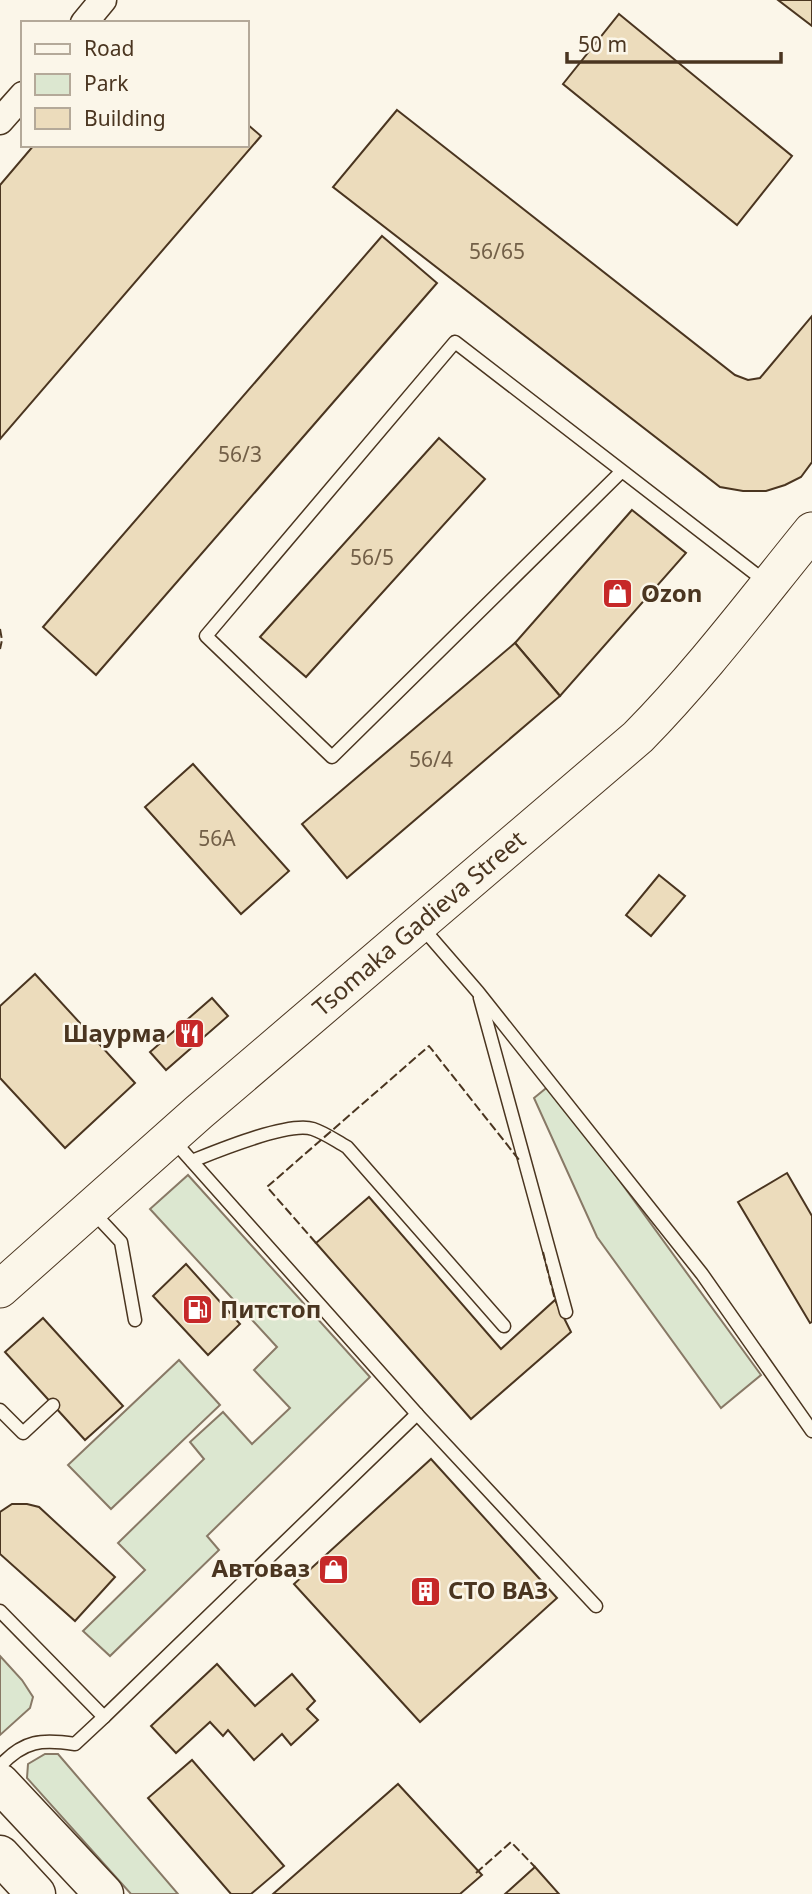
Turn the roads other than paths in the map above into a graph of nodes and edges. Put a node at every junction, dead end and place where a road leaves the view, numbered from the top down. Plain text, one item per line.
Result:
1 (103, 0) edge
2 (86, 21) edge
3 (21, 97) edge
4 (0, 121) edge
5 (622, 471) junction
6 (812, 531) edge
7 (769, 584) junction
8 (420, 925) junction
9 (478, 992) junction
10 (181, 1149) junction
11 (89, 1209) junction
12 (0, 1289) edge
13 (566, 1312) dead end
14 (135, 1320) dead end
15 (504, 1326) dead end
16 (53, 1405) dead end
17 (0, 1410) edge
18 (417, 1414) junction
19 (812, 1432) edge
20 (596, 1606) dead end
21 (0, 1611) edge
22 (104, 1717) junction
23 (0, 1766) edge
24 (0, 1783) edge
25 (0, 1855) edge
26 (36, 1894) edge
27 (104, 1894) edge

1 - 2 street
3 - 4 street
5 - 5 lane
5 - 7 lane
6 - 7 main road, Tsomaka Gadieva Street
7 - 8 main road, Tsomaka Gadieva Street
8 - 9 lane
8 - 10 main road, Tsomaka Gadieva Street
9 - 13 lane
9 - 19 lane
10 - 11 main road, Tsomaka Gadieva Street
10 - 15 lane
10 - 18 lane
11 - 12 main road, Tsomaka Gadieva Street
11 - 14 lane
16 - 17 lane
18 - 20 lane
18 - 22 lane
21 - 22 lane
22 - 23 lane
24 - 27 main road
25 - 26 main road

